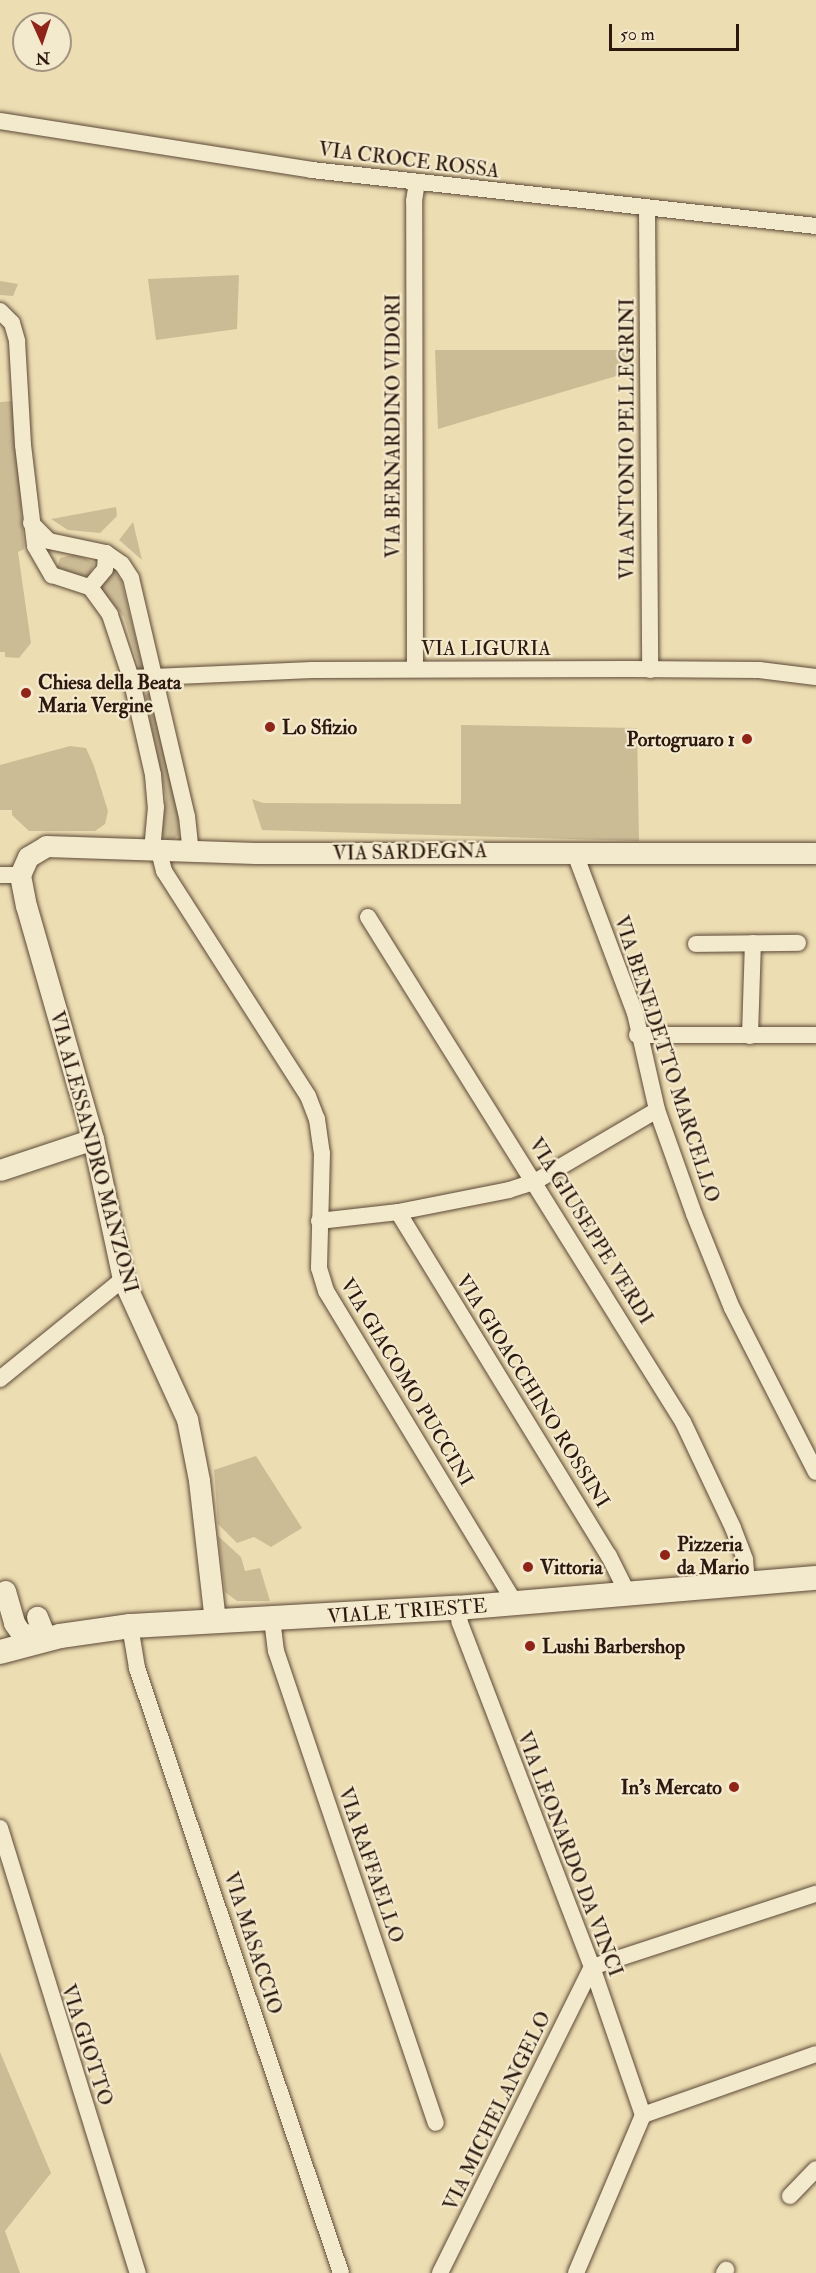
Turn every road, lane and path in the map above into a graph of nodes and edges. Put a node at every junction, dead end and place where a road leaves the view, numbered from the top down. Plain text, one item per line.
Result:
1 (0, 121) edge
2 (417, 183) junction
3 (647, 209) junction
4 (816, 226) edge
5 (0, 311) edge
6 (30, 523) junction
7 (106, 553) junction
8 (90, 587) junction
9 (414, 669) junction
10 (650, 670) junction
11 (155, 674) junction
12 (816, 677) edge
13 (130, 678) junction
14 (155, 851) junction
15 (574, 851) junction
16 (191, 852) junction
17 (816, 853) edge
18 (10, 875) edge
19 (368, 916) dead end
20 (753, 943) junction
21 (798, 943) dead end
22 (696, 944) dead end
23 (637, 1035) junction
24 (816, 1035) edge
25 (750, 1036) junction
26 (657, 1110) junction
27 (93, 1139) junction
28 (0, 1170) edge
29 (536, 1181) junction
30 (398, 1212) junction
31 (319, 1221) junction
32 (123, 1279) junction
33 (0, 1379) edge
34 (816, 1472) edge
35 (816, 1578) edge
36 (747, 1583) junction
37 (3, 1588) edge
38 (628, 1594) junction
39 (515, 1603) junction
40 (458, 1608) junction
41 (37, 1617) junction
42 (272, 1619) junction
43 (215, 1621) junction
44 (14, 1623) junction
45 (130, 1626) junction
46 (77, 1633) junction
47 (46, 1639) junction
48 (0, 1644) edge
49 (0, 1652) edge
50 (0, 1828) edge
51 (816, 1894) edge
52 (592, 1967) junction
53 (816, 2054) edge
54 (642, 2115) junction
55 (436, 2123) dead end
56 (816, 2169) edge
57 (790, 2196) dead end
58 (138, 2273) edge
59 (341, 2273) edge
60 (440, 2273) edge
61 (576, 2273) edge

1 - 2 street, VIA CROCE ROSSA
2 - 3 street, VIA CROCE ROSSA
2 - 9 street, VIA BERNARDINO VIDORI
3 - 4 street, VIA CROCE ROSSA
3 - 10 street, VIA ANTONIO PELLEGRINI
5 - 6 street
6 - 7 street
6 - 8 street
7 - 8 street
7 - 11 street
8 - 13 street
9 - 10 street, VIA LIGURIA
9 - 11 street, VIA LIGURIA
10 - 12 street, VIA LIGURIA
11 - 13 street, VIA LIGURIA
11 - 16 street
13 - 14 street
14 - 16 street, VIA SARDEGNA
14 - 18 street, VIA SARDEGNA
14 - 31 street, VIA GIACOMO PUCCINI
15 - 16 street, VIA SARDEGNA
15 - 17 street, VIA SARDEGNA
15 - 23 street, VIA BENEDETTO MARCELLO
18 - 27 street, VIA ALESSANDRO MANZONI
19 - 29 street, VIA GIUSEPPE VERDI
20 - 21 street
20 - 22 street
20 - 25 street
23 - 25 street
23 - 26 street, VIA BENEDETTO MARCELLO
24 - 25 street
26 - 29 street
26 - 34 street, VIA BENEDETTO MARCELLO
27 - 28 street
27 - 32 street, VIA ALESSANDRO MANZONI
29 - 30 street
29 - 36 street, VIA GIUSEPPE VERDI
30 - 31 street
30 - 38 street, VIA GIOACCHINO ROSSINI
31 - 39 street, VIA GIACOMO PUCCINI
32 - 33 street
32 - 43 street, VIA ALESSANDRO MANZONI
35 - 36 main road, VIALE TRIESTE
36 - 38 main road, VIALE TRIESTE
37 - 41 street
37 - 44 street
38 - 39 main road, VIALE TRIESTE
39 - 40 main road, VIALE TRIESTE
40 - 42 main road, VIALE TRIESTE
40 - 52 street, VIA LEONARDO DA VINCI
41 - 46 street
41 - 47 street
42 - 43 main road, VIALE TRIESTE
42 - 55 street, VIA RAFFAELLO
43 - 45 main road, VIALE TRIESTE
44 - 47 street
44 - 48 street
45 - 46 main road, VIALE TRIESTE
45 - 59 street, VIA MASACCIO
46 - 47 main road, VIALE TRIESTE
47 - 49 main road, VIALE TRIESTE
50 - 58 street, VIA GIOTTO
51 - 52 street
52 - 54 street, VIA LEONARDO DA VINCI
52 - 60 street, VIA MICHELANGELO
53 - 54 street
54 - 61 street
56 - 57 street

